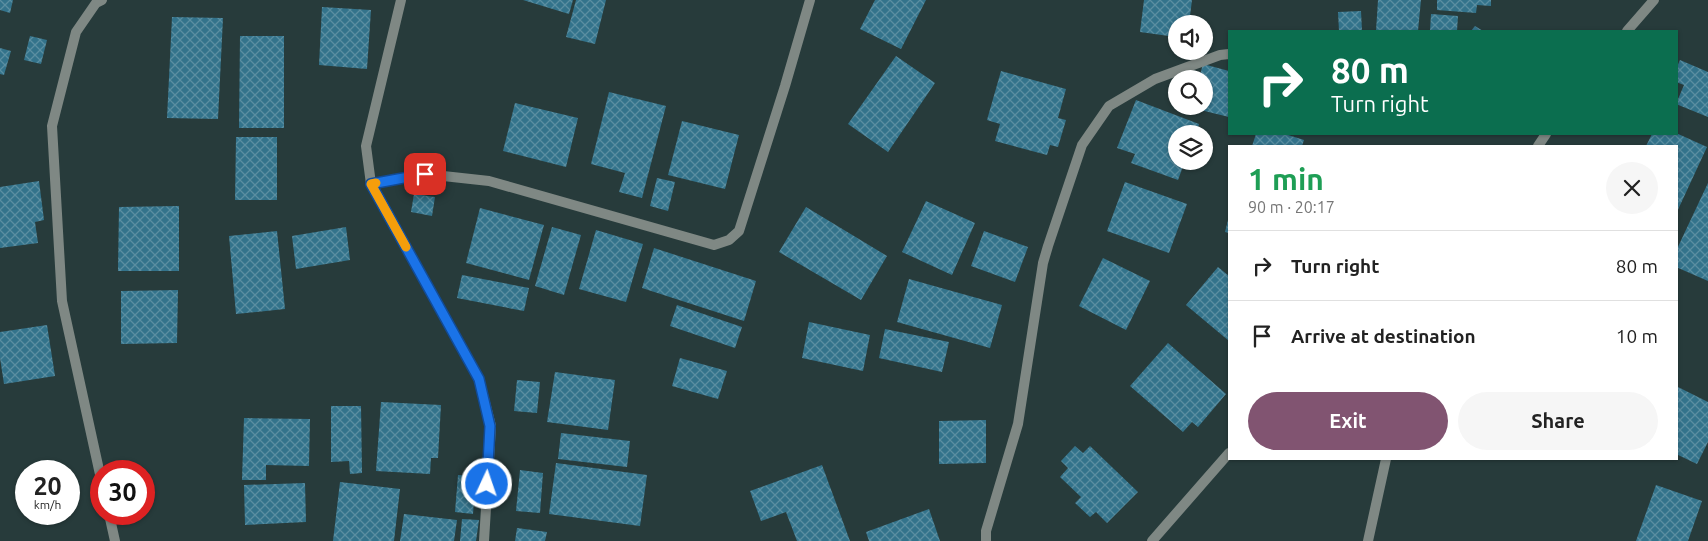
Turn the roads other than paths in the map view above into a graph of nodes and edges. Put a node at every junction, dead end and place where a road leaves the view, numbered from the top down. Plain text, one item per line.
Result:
1 (102, 0) edge
2 (402, 0) edge
3 (810, 0) edge
4 (1654, 0) edge
5 (1628, 30) edge
6 (1228, 54) edge
7 (371, 184) junction
8 (1228, 454) edge
9 (97, 460) edge
10 (1386, 460) edge
11 (111, 525) edge
12 (114, 541) edge
13 (484, 541) edge
14 (986, 541) edge
15 (1152, 541) edge
16 (1368, 541) edge

1 - 9 street
2 - 7 street
3 - 7 street
4 - 5 street
6 - 14 street
7 - 13 street
8 - 15 street
10 - 16 street
11 - 12 street

